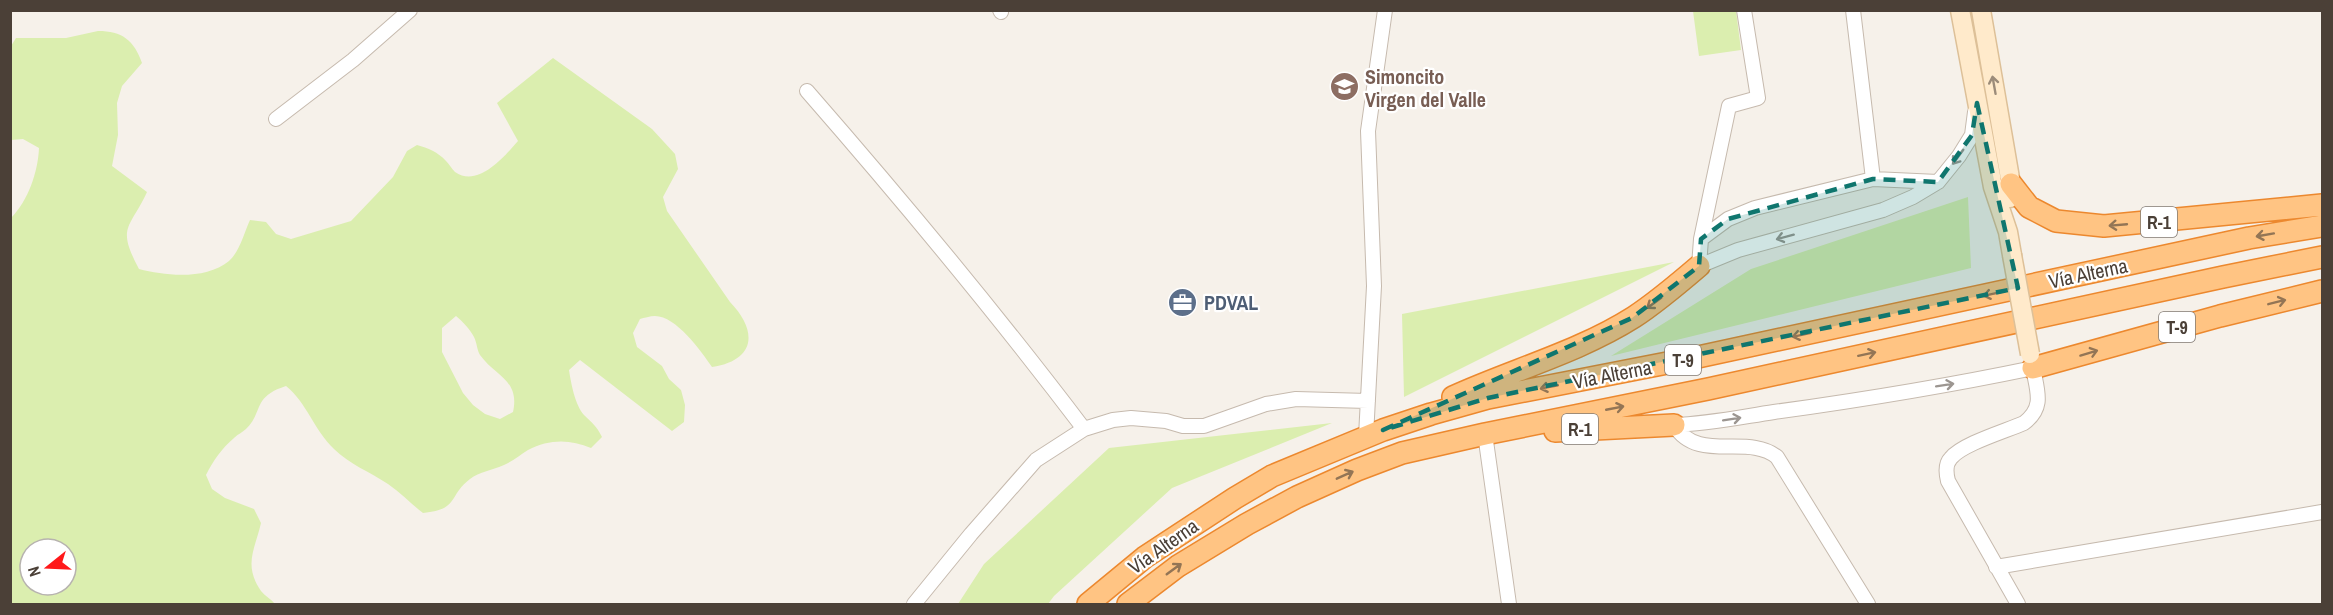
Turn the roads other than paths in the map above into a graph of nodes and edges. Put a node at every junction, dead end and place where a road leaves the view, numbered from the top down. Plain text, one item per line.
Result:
1 (410, 10) edge
2 (1385, 10) edge
3 (1744, 10) edge
4 (1853, 10) edge
5 (1960, 10) edge
6 (1981, 10) edge
7 (807, 91) dead end
8 (1977, 103) junction
9 (276, 118) dead end
10 (1873, 178) junction
11 (1938, 182) junction
12 (2011, 184) junction
13 (2322, 205) edge
14 (2322, 226) edge
15 (2008, 232) junction
16 (1701, 239) junction
17 (2322, 257) edge
18 (1699, 266) junction
19 (2322, 291) edge
20 (2031, 361) junction
21 (1368, 401) junction
22 (1674, 425) junction
23 (1084, 429) junction
24 (1374, 433) junction
25 (1485, 434) junction
26 (2322, 512) edge
27 (1996, 567) junction
28 (914, 604) edge
29 (1088, 604) edge
30 (1128, 604) edge
31 (1509, 604) edge
32 (1868, 604) edge
33 (2018, 604) edge

1 - 9 street
2 - 21 street
3 - 16 street
4 - 10 street
5 - 8 main road, R-1
12 -> 6 main road, R-1
7 - 23 street
8 -> 11 street, T-9
8 - 15 main road, R-1
10 - 11 street
10 - 16 street
11 -> 18 street, T-9
13 -> 12 highway, R-1
12 - 15 main road, R-1
14 -> 24 highway, Vía Alterna / T-9
15 - 20 main road, R-1, bridge
16 - 18 street
25 -> 17 highway, Vía Alterna / T-9
18 -> 24 highway, T-9
20 -> 19 highway, T-9
22 -> 20 street, R-1
20 - 27 street
21 - 23 street
21 - 24 street
22 - 25 highway, R-1
22 - 32 street
23 - 28 street
24 - 29 highway, Vía Alterna / T-9
30 -> 25 highway, Vía Alterna / T-9
25 - 31 street
26 - 27 street
27 - 33 street

